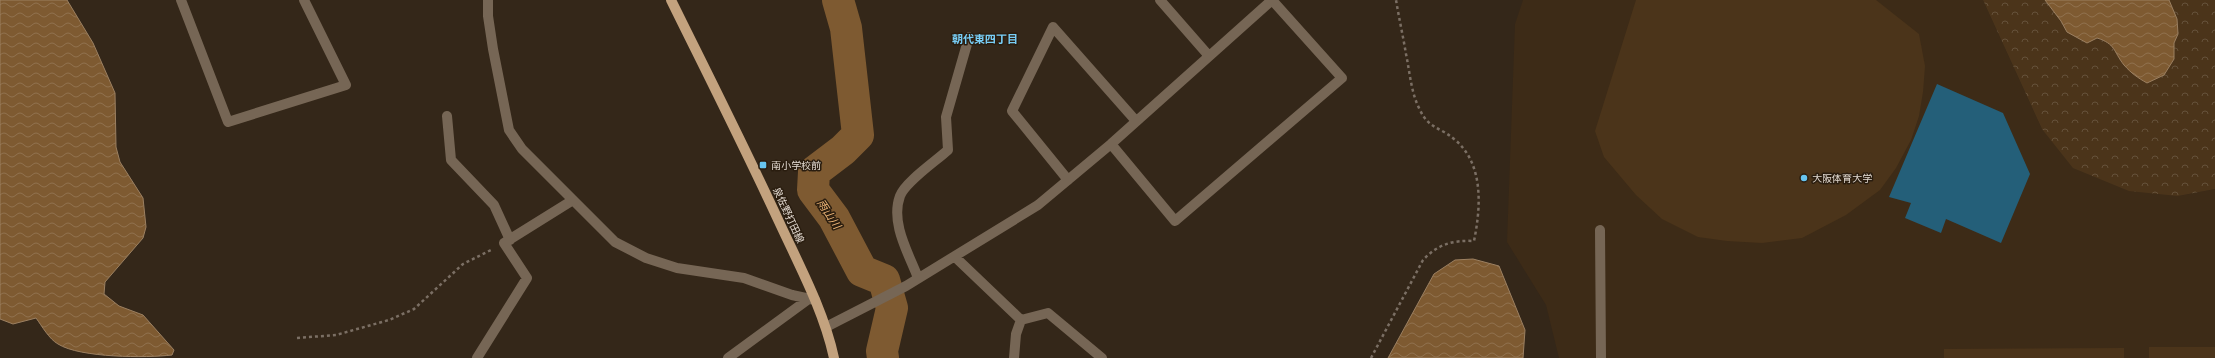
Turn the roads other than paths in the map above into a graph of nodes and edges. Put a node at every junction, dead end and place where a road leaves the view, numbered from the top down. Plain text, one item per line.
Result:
1 (181, 0) edge
2 (304, 0) edge
3 (488, 0) edge
4 (671, 0) edge
5 (1160, 0) edge
6 (969, 37) dead end
7 (1209, 56) junction
8 (447, 116) dead end
9 (1136, 121) junction
10 (1111, 144) junction
11 (1068, 180) junction
12 (573, 200) junction
13 (1600, 230) dead end
14 (507, 242) junction
15 (955, 257) junction
16 (918, 278) junction
17 (812, 299) junction
18 (1021, 320) junction
19 (826, 326) junction
20 (477, 358) edge
21 (728, 358) edge
22 (834, 358) edge
23 (1014, 358) edge
24 (1102, 358) edge
25 (1601, 358) edge

1 - 2 street
3 - 12 street
4 - 17 main road, 泉佐野打田線
5 - 7 street
6 - 16 street
7 - 9 street
7 - 10 street
8 - 14 street
9 - 10 street
9 - 11 street
10 - 11 street
11 - 15 street
12 - 14 street
12 - 17 street
13 - 25 street
14 - 20 street
15 - 16 street
15 - 18 street
16 - 19 street
17 - 19 main road, 泉佐野打田線
17 - 21 street
18 - 23 street
18 - 24 street
19 - 22 main road, 泉佐野打田線

